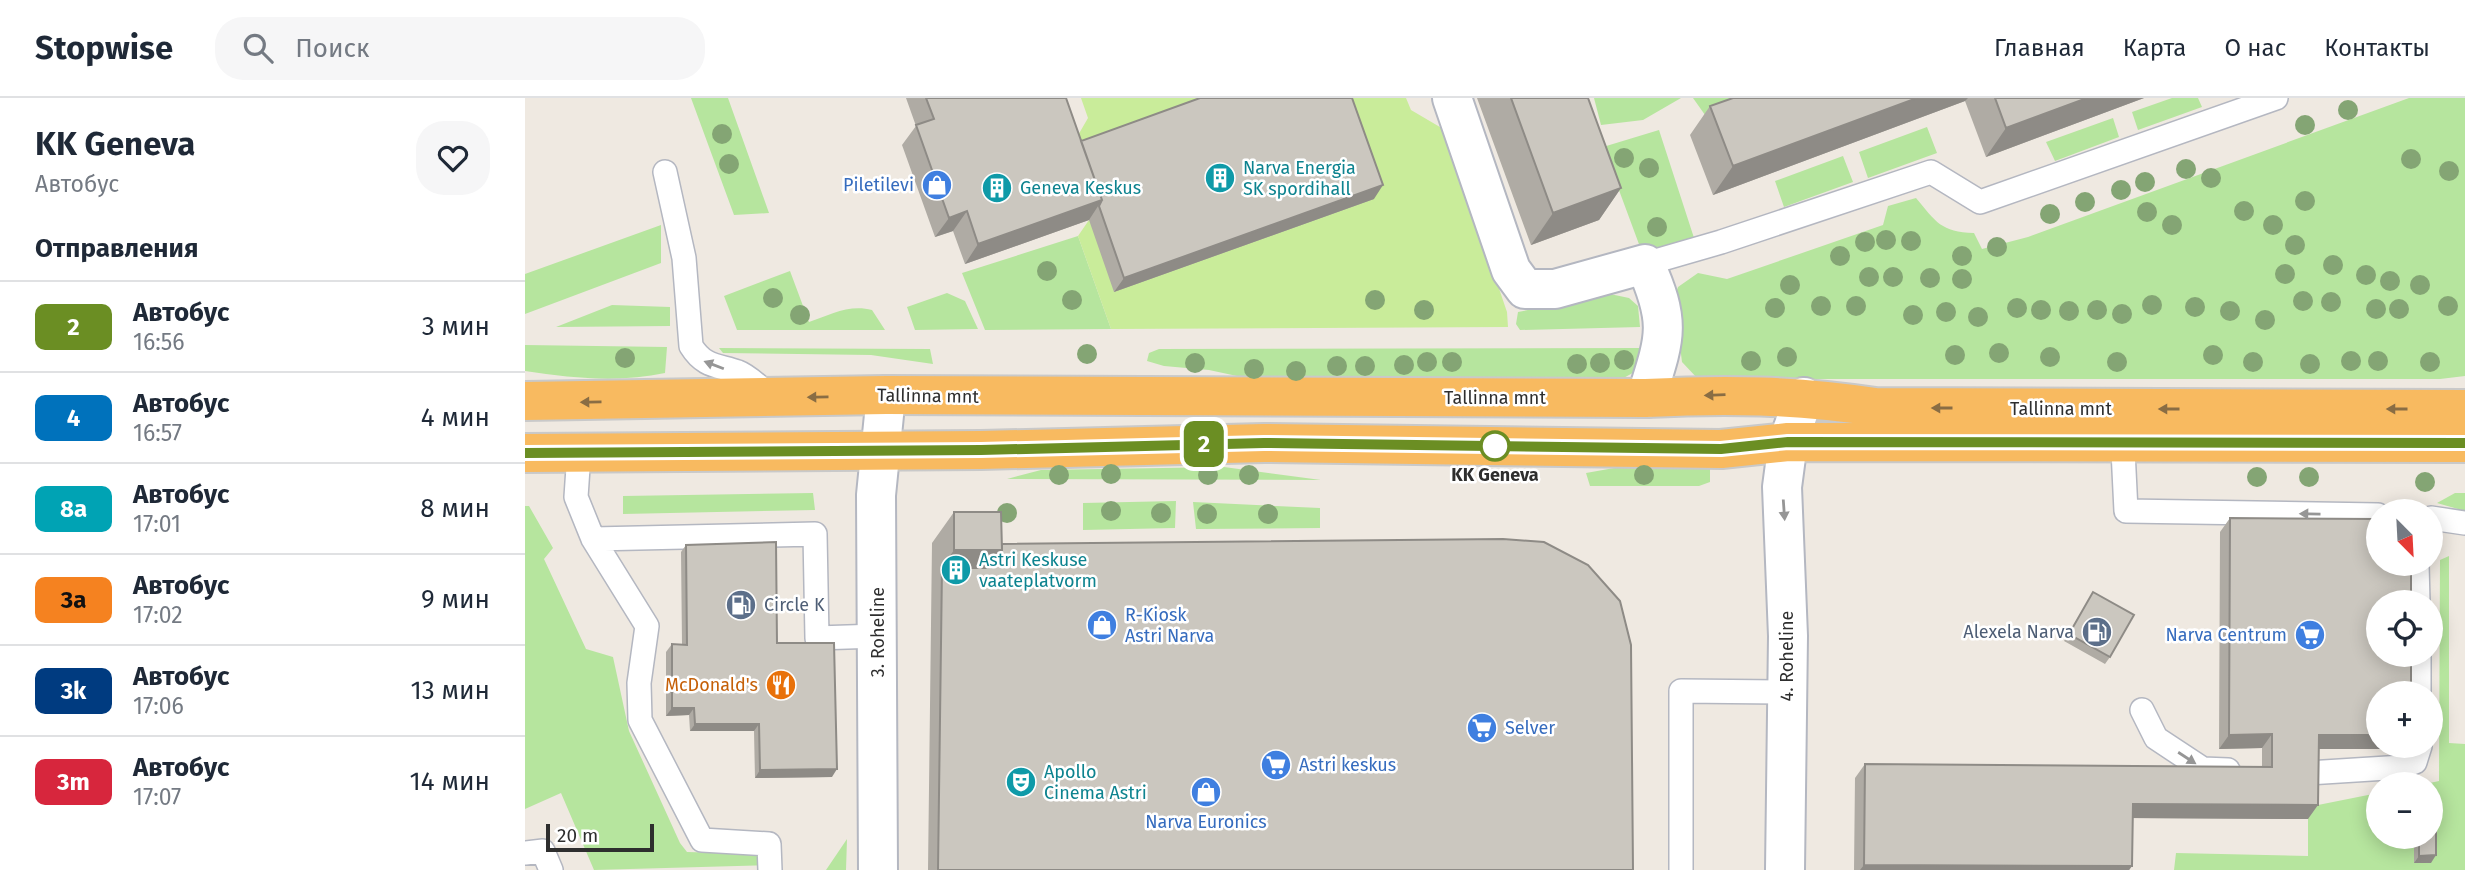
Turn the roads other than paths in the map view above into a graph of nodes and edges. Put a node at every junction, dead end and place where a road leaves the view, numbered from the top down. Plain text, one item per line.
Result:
1 (1452, 98) edge
2 (2276, 98) edge
3 (665, 172) dead end
4 (1645, 264) junction
5 (886, 395) junction
6 (1804, 397) junction
7 (772, 398) junction
8 (1646, 398) junction
9 (525, 401) edge
10 (2465, 409) edge
11 (2122, 425) junction
12 (1788, 442) junction
13 (2465, 443) edge
14 (882, 451) junction
15 (525, 453) edge
16 (579, 453) junction
17 (2366, 515) edge
18 (2443, 520) edge
19 (2465, 523) edge
20 (593, 540) junction
21 (878, 636) junction
22 (1787, 697) junction
23 (2142, 710) dead end
24 (2416, 758) edge
25 (2250, 770) edge
26 (2308, 773) edge
27 (525, 853) edge
28 (551, 870) edge
29 (770, 870) edge
30 (878, 870) edge
31 (1681, 870) edge
32 (1785, 870) edge

1 - 4 street
2 - 4 lane
7 -> 3 lane
4 - 8 street
5 -> 7 highway, Tallinna mnt
5 - 8 highway, Tallinna mnt
5 - 14 street, 3. Roheline
6 -> 8 highway, Tallinna mnt
11 -> 6 highway, Tallinna mnt
6 - 12 street, 4. Roheline
7 -> 9 highway, Tallinna mnt
10 -> 11 highway, Tallinna mnt
11 - 12 highway, Tallinna mnt
11 - 13 highway, Tallinna mnt
17 -> 11 lane
12 - 14 highway, Tallinna mnt
12 -> 22 street, 4. Roheline
14 - 16 highway, Tallinna mnt
14 - 21 street, 3. Roheline
15 - 16 highway, Tallinna mnt
16 - 20 lane
18 - 19 lane
20 - 21 lane
20 - 29 lane
21 - 30 street, 3. Roheline
22 - 31 lane
22 - 32 street, 4. Roheline
23 -> 25 lane
24 - 26 lane
27 - 28 lane

